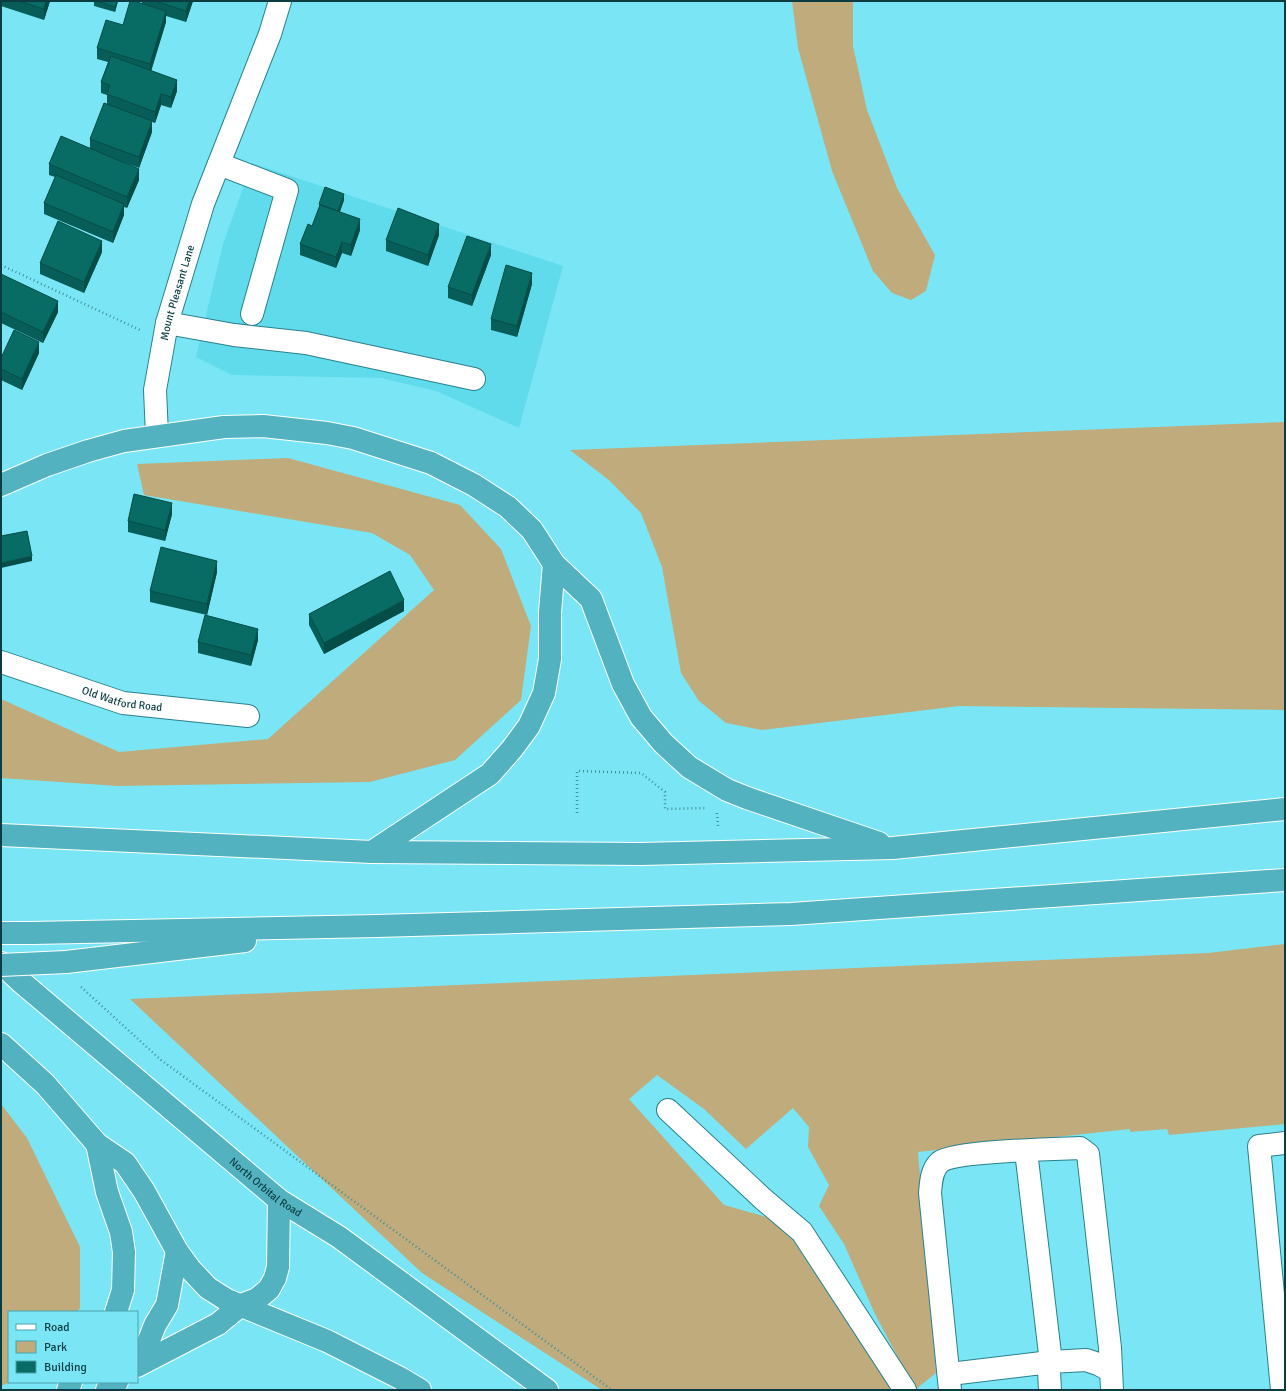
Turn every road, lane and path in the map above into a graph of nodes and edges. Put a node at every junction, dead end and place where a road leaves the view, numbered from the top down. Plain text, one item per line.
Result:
1 (280, 1) edge
2 (219, 164) junction
3 (1, 265) edge
4 (252, 314) dead end
5 (165, 332) junction
6 (474, 379) dead end
7 (157, 436) junction
8 (1, 485) edge
9 (554, 564) junction
10 (1, 662) edge
11 (248, 716) dead end
12 (710, 808) dead end
13 (717, 808) dead end
14 (1285, 809) edge
15 (577, 813) dead end
16 (1, 835) edge
17 (893, 848) junction
18 (372, 852) junction
19 (718, 852) junction
20 (1285, 880) edge
21 (377, 926) junction
22 (1, 933) edge
23 (1, 964) edge
24 (75, 982) dead end
25 (1, 1044) edge
26 (668, 1110) dead end
27 (1285, 1143) edge
28 (97, 1144) junction
29 (1026, 1151) junction
30 (279, 1200) junction
31 (177, 1251) junction
32 (241, 1306) junction
33 (116, 1311) edge
34 (1050, 1362) junction
35 (139, 1365) edge
36 (1111, 1381) edge
37 (950, 1382) edge
38 (116, 1383) edge
39 (107, 1390) edge
40 (420, 1390) edge
41 (548, 1390) edge
42 (612, 1390) edge
43 (905, 1390) edge
44 (1050, 1390) edge
45 (1282, 1390) edge

1 - 2 street, Mount Pleasant Lane
2 - 4 street
2 - 5 street, Mount Pleasant Lane
3 - 5 path
5 - 6 street
5 - 7 street, Mount Pleasant Lane
7 - 8 highway
7 - 9 highway
9 - 17 highway
9 - 18 highway
10 - 11 street, Old Watford Road
12 - 15 path
13 - 19 path
14 - 17 highway
16 - 18 highway
17 - 19 highway
18 - 19 highway
20 - 21 highway
21 - 22 highway, bridge
21 - 23 highway, bridge
23 - 30 highway, North Orbital Road
24 - 42 path
25 - 28 highway
26 - 43 street
27 - 45 street
28 - 31 highway
28 - 33 highway
29 - 34 street
29 - 36 street
29 - 37 street
30 - 32 highway
30 - 41 highway, North Orbital Road
31 - 32 highway
31 - 35 highway
32 - 35 highway
32 - 40 highway
34 - 36 street
34 - 37 street
34 - 44 street
38 - 39 highway

